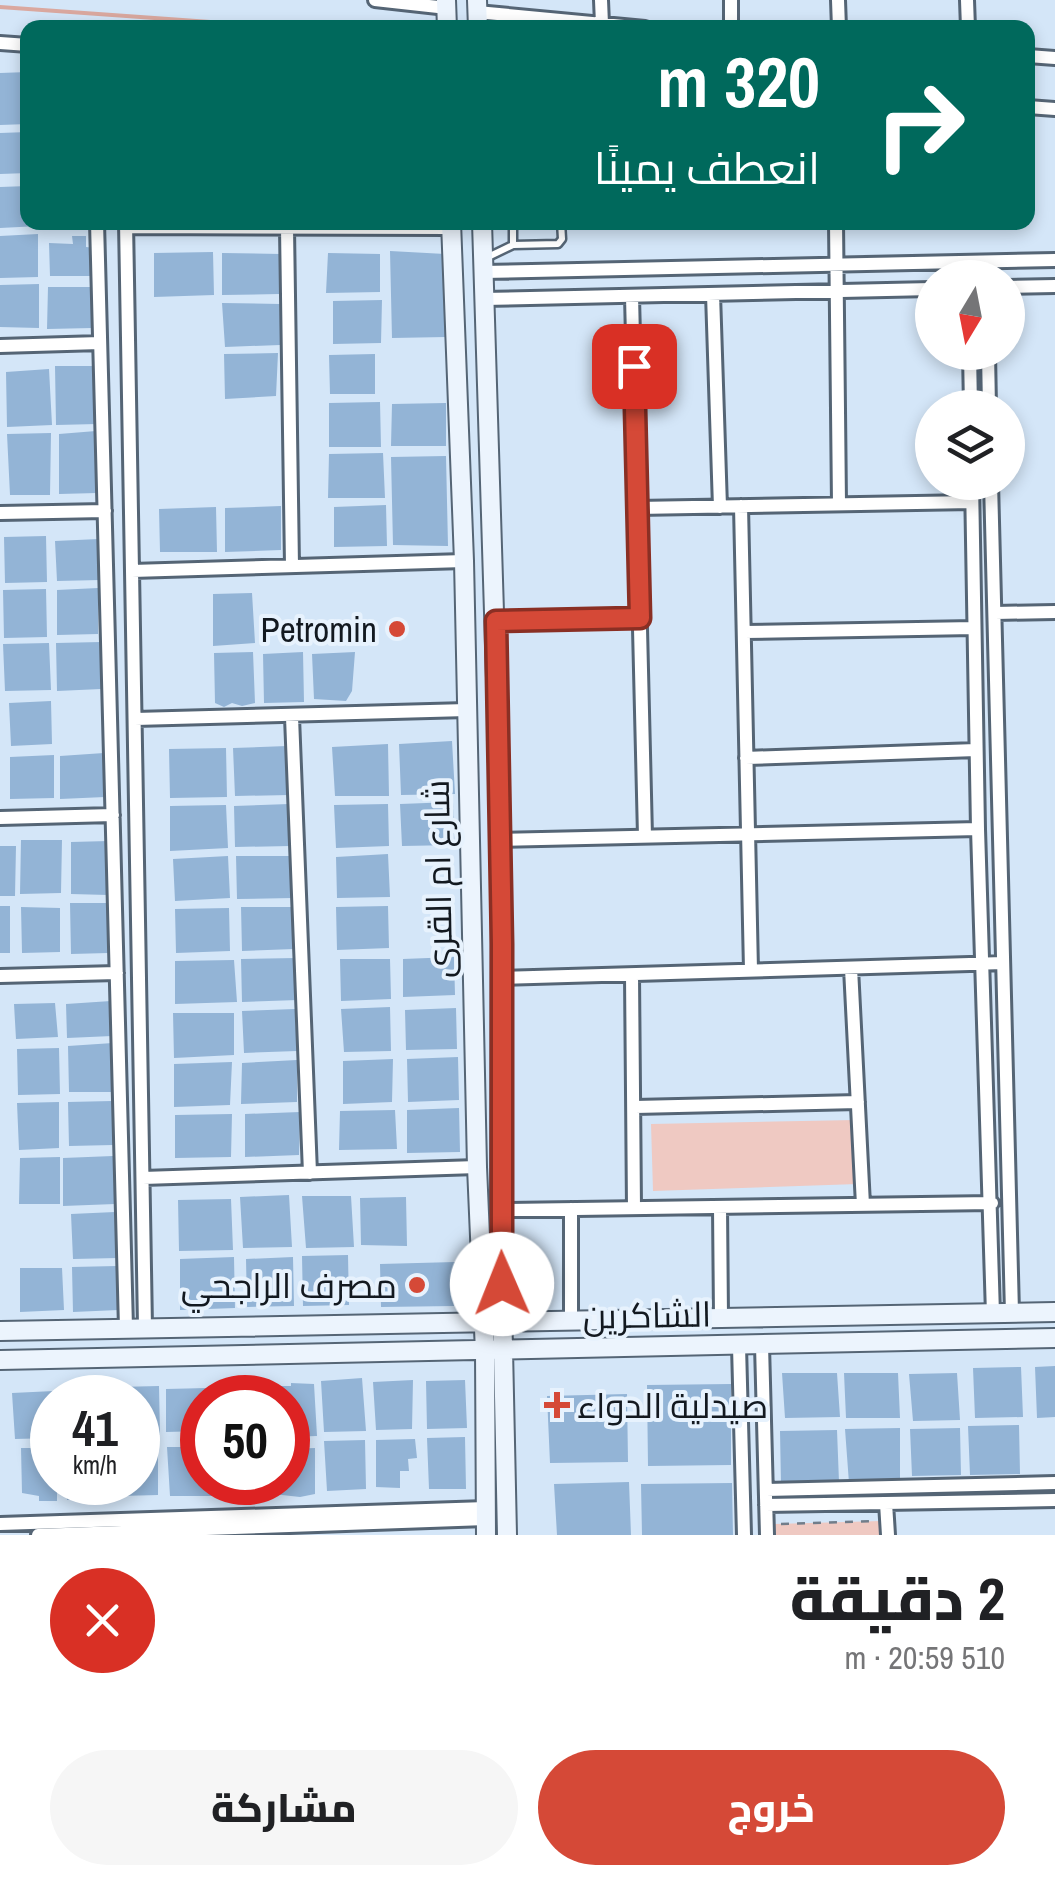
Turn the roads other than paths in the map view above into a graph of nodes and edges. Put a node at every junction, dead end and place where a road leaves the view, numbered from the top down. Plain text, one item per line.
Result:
1 (375, 0) edge
2 (478, 13) edge
3 (447, 15) edge
4 (557, 20) edge
5 (97, 230) edge
6 (126, 230) edge
7 (287, 230) edge
8 (452, 230) edge
9 (482, 230) edge
10 (513, 230) edge
11 (561, 230) edge
12 (836, 230) edge
13 (513, 244) junction
14 (1055, 260) edge
15 (1025, 261) edge
16 (915, 263) edge
17 (836, 265) junction
18 (482, 266) junction
19 (1055, 286) edge
20 (1025, 287) edge
21 (915, 289) edge
22 (837, 291) junction
23 (713, 294) junction
24 (632, 296) junction
25 (483, 299) junction
26 (100, 343) junction
27 (0, 346) edge
28 (489, 451) junction
29 (460, 452) junction
30 (991, 500) edge
31 (972, 502) joint
32 (839, 504) junction
33 (720, 506) junction
34 (741, 506) junction
35 (637, 508) junction
36 (105, 510) junction
37 (0, 512) edge
38 (464, 561) junction
39 (292, 566) junction
40 (132, 572) junction
41 (1055, 612) edge
42 (994, 613) junction
43 (640, 618) junction
44 (496, 621) junction
45 (974, 628) junction
46 (744, 632) junction
47 (467, 710) junction
48 (292, 717) junction
49 (135, 719) junction
50 (976, 750) junction
51 (746, 758) junction
52 (113, 816) junction
53 (0, 818) edge
54 (978, 829) junction
55 (748, 834) junction
56 (645, 836) junction
57 (501, 840) junction
58 (982, 963) junction
59 (1003, 963) junction
60 (851, 968) junction
61 (751, 970) junction
62 (116, 973) junction
63 (632, 974) junction
64 (0, 976) edge
65 (502, 978) junction
66 (858, 1102) junction
67 (634, 1107) junction
68 (477, 1167) junction
69 (310, 1173) junction
70 (143, 1178) junction
71 (992, 1204) junction
72 (862, 1205) junction
73 (720, 1207) junction
74 (634, 1208) junction
75 (500, 1210) junction
76 (571, 1210) junction
77 (1055, 1312) edge
78 (1003, 1313) junction
79 (826, 1316) junction
80 (721, 1318) junction
81 (571, 1320) junction
82 (493, 1321) junction
83 (126, 1328) junction
84 (146, 1328) junction
85 (0, 1331) edge
86 (1055, 1338) edge
87 (827, 1344) junction
88 (762, 1345) junction
89 (740, 1346) junction
90 (494, 1351) junction
91 (0, 1360) edge
92 (1055, 1483) edge
93 (766, 1497) junction
94 (1055, 1500) edge
95 (886, 1503) junction
96 (486, 1521) edge
97 (0, 1524) edge
98 (381, 1529) edge
99 (771, 1530) edge
100 (242, 1532) edge
101 (38, 1535) edge
102 (506, 1535) edge
103 (744, 1535) edge
104 (888, 1535) edge

1 - 3 street
2 - 4 street
5 - 26 street
6 - 40 street
7 - 39 street
8 - 29 main road, شارع ام القرى
9 - 18 main road, شارع ام القرى
10 - 13 lane
11 - 13 lane
12 - 17 street
13 - 18 lane
14 - 15 street
16 - 17 street
17 - 18 street
17 - 22 street
18 - 25 main road, شارع ام القرى
19 - 20 street
21 - 22 street
22 - 23 street
22 - 32 street
23 - 24 street
23 - 33 street
24 - 25 street
24 - 35 street
25 - 28 main road, شارع ام القرى
26 - 27 street
26 - 36 street
28 - 29 main road
28 - 44 main road, شارع ام القرى
29 - 38 main road, شارع ام القرى
30 - 42 street
31 - 32 street
31 - 45 street
32 - 34 street
33 - 34 street
33 - 35 street
34 - 46 street
35 - 43 street
36 - 37 street
36 - 52 street
38 - 39 street
38 - 47 main road, شارع ام القرى
39 - 40 street
40 - 49 street
41 - 42 street
42 - 59 street
43 - 44 street
43 - 56 street
44 - 57 main road, شارع ام القرى
45 - 46 street
45 - 50 street
46 - 51 street
47 - 48 street
47 - 68 main road, شارع ام القرى
48 - 49 street
48 - 69 street
49 - 70 street
50 - 51 street
50 - 54 street
51 - 55 street
52 - 53 street
52 - 62 street
54 - 55 street
54 - 58 street
55 - 56 street
55 - 61 street
56 - 57 street
57 - 65 main road, شارع ام القرى
58 - 59 street
58 - 60 street
58 - 71 street
59 - 78 street
60 - 61 street
60 - 66 street
61 - 63 street
62 - 64 street
62 - 83 street
63 - 65 street
63 - 67 street
65 - 75 main road, شارع ام القرى
66 - 67 street
66 - 72 street
67 - 74 street
68 - 69 street
68 - 82 main road, شارع ام القرى
69 - 70 street
70 - 84 street
71 - 72 street
71 - 78 street
72 - 73 street
73 - 74 street
73 - 80 street
74 - 76 street
75 - 76 street
75 - 82 main road, شارع ام القرى
76 - 81 street
77 - 78 main road, الشاكرين
78 - 79 main road, الشاكرين
79 - 80 main road, الشاكرين
79 - 87 main road
80 - 81 main road, الشاكرين
81 - 82 main road, الشاكرين
82 - 84 main road, الشاكرين
82 - 90 main road, شارع ام القرى
83 - 84 main road, الشاكرين
83 - 85 main road, الشاكرين
86 - 87 main road, الشاكرين
87 - 88 main road, الشاكرين
88 - 89 main road, الشاكرين
88 - 93 street
89 - 90 main road, الشاكرين
89 - 103 street
90 - 91 main road, الشاكرين
90 - 96 main road, شارع ام القرى
90 - 102 main road, شارع ام القرى
92 - 93 street
93 - 95 street
93 - 99 street
94 - 95 street
95 - 104 street
96 - 97 street
96 - 98 street
98 - 100 street
100 - 101 street

